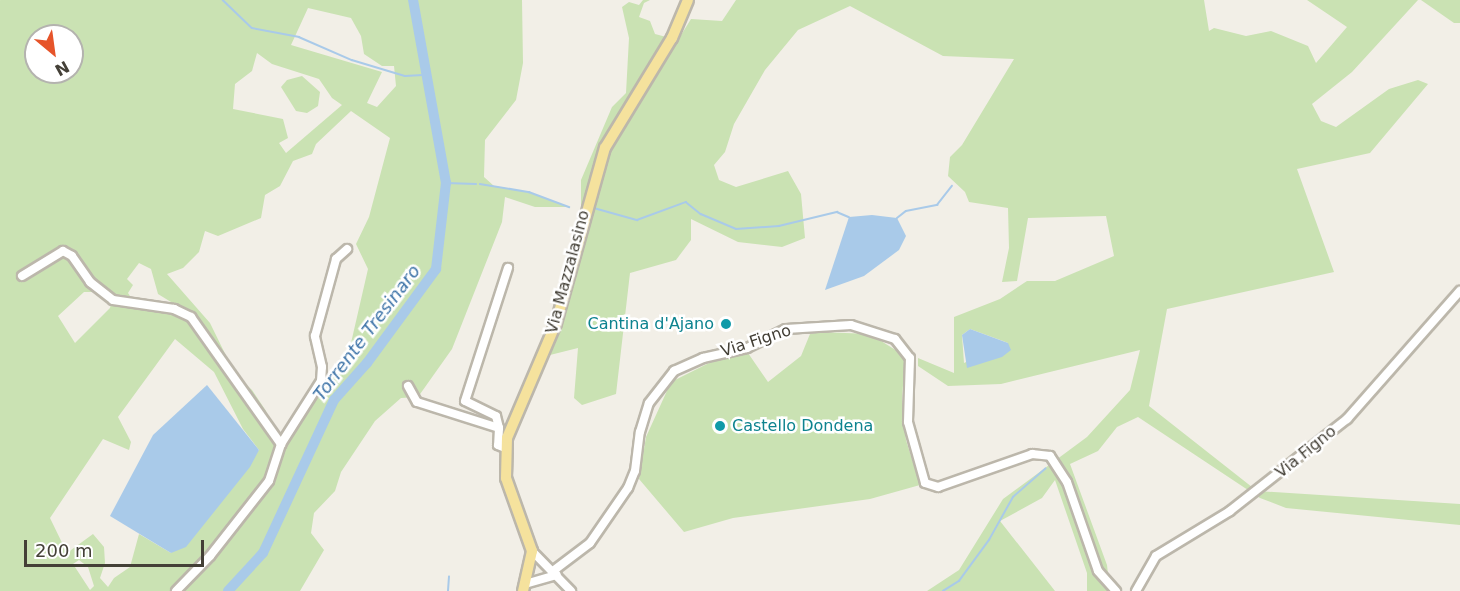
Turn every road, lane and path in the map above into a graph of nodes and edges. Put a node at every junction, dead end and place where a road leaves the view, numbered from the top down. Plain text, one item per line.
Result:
1 (688, 0) edge
2 (348, 249) dead end
3 (508, 268) dead end
4 (22, 276) dead end
5 (1460, 291) edge
6 (408, 386) dead end
7 (499, 428) junction
8 (281, 444) junction
9 (505, 448) junction
10 (532, 551) junction
11 (555, 573) junction
12 (524, 587) edge
13 (176, 591) edge
14 (571, 591) edge
15 (1116, 591) edge
16 (1136, 591) edge

1 - 9 main road, Via Mazzalasino
2 - 8 street
3 - 7 street
4 - 8 street
5 - 16 street, Via Figno
6 - 7 street
7 - 9 street
8 - 13 street
9 - 10 main road, Via Mazzalasino
10 - 11 street
10 - 12 main road
11 - 12 street
11 - 14 street
11 - 15 street, Via Figno

